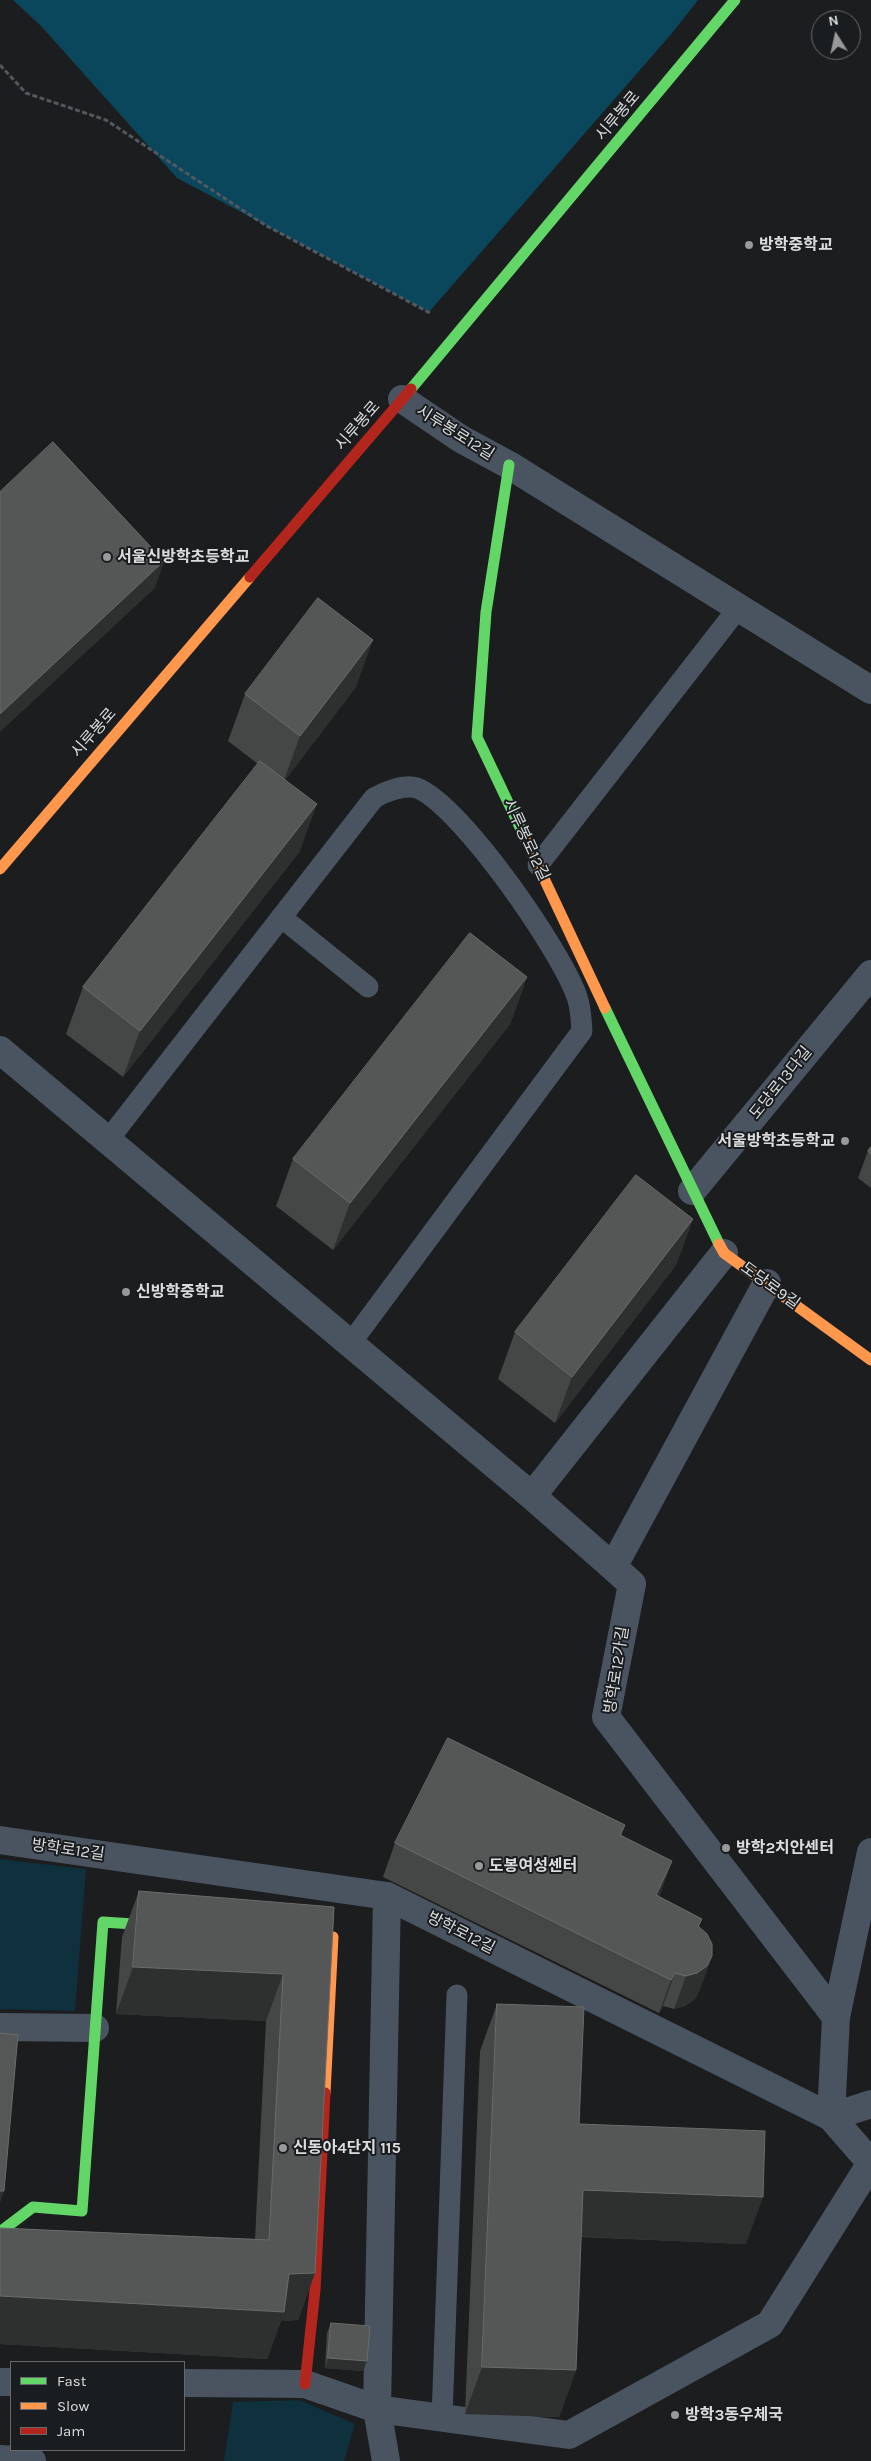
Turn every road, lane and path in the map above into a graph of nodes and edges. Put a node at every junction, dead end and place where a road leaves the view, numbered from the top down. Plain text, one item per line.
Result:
1 (735, 0) edge
2 (0, 65) edge
3 (461, 329) junction
4 (402, 399) junction
5 (509, 465) junction
6 (739, 608) junction
7 (871, 690) edge
8 (538, 866) junction
9 (0, 869) edge
10 (281, 917) junction
11 (871, 974) edge
12 (368, 986) dead end
13 (0, 1050) edge
14 (108, 1140) junction
15 (692, 1191) junction
16 (724, 1253) junction
17 (767, 1283) junction
18 (350, 1344) junction
19 (871, 1360) edge
20 (532, 1496) junction
21 (613, 1567) junction
22 (0, 1840) edge
23 (871, 1852) edge
24 (387, 1896) junction
25 (180, 1927) edge
26 (285, 1934) edge
27 (457, 1995) dead end
28 (836, 2017) junction
29 (0, 2027) edge
30 (95, 2028) junction
31 (871, 2104) edge
32 (831, 2117) junction
33 (871, 2163) edge
34 (0, 2232) edge
35 (185, 2384) edge
36 (305, 2384) junction
37 (377, 2409) junction
38 (442, 2418) junction
39 (0, 2459) edge
40 (32, 2461) edge
41 (386, 2461) edge

1 - 3 street, 시루봉로
2 - 3 path
3 - 4 street, 시루봉로
4 - 5 street, 시루봉로12길
4 - 9 street, 시루봉로
5 - 6 street, 시루봉로12길
5 - 8 street, 시루봉로12길
6 - 7 street, 시루봉로12길
6 - 8 lane
8 - 15 street, 시루봉로12길
10 - 12 lane
10 - 14 lane
10 - 18 lane
11 - 15 street, 도당로13다길
13 - 14 street
14 - 18 street
15 - 16 street, 도당로9길
16 - 17 street, 도당로9길
16 - 20 street
17 - 19 street, 도당로9길
17 - 21 street
18 - 20 street
20 - 21 street
21 - 28 street, 방학로12가길
22 - 24 street, 방학로12길
23 - 28 street
24 - 32 street, 방학로12길
24 - 37 street
25 - 30 street
26 - 36 street
27 - 38 lane
28 - 32 street
29 - 30 street
30 - 34 street
31 - 32 street
32 - 33 street, 방학로12길
33 - 38 street
35 - 36 street
36 - 37 street
37 - 38 street
37 - 41 street
39 - 40 street

